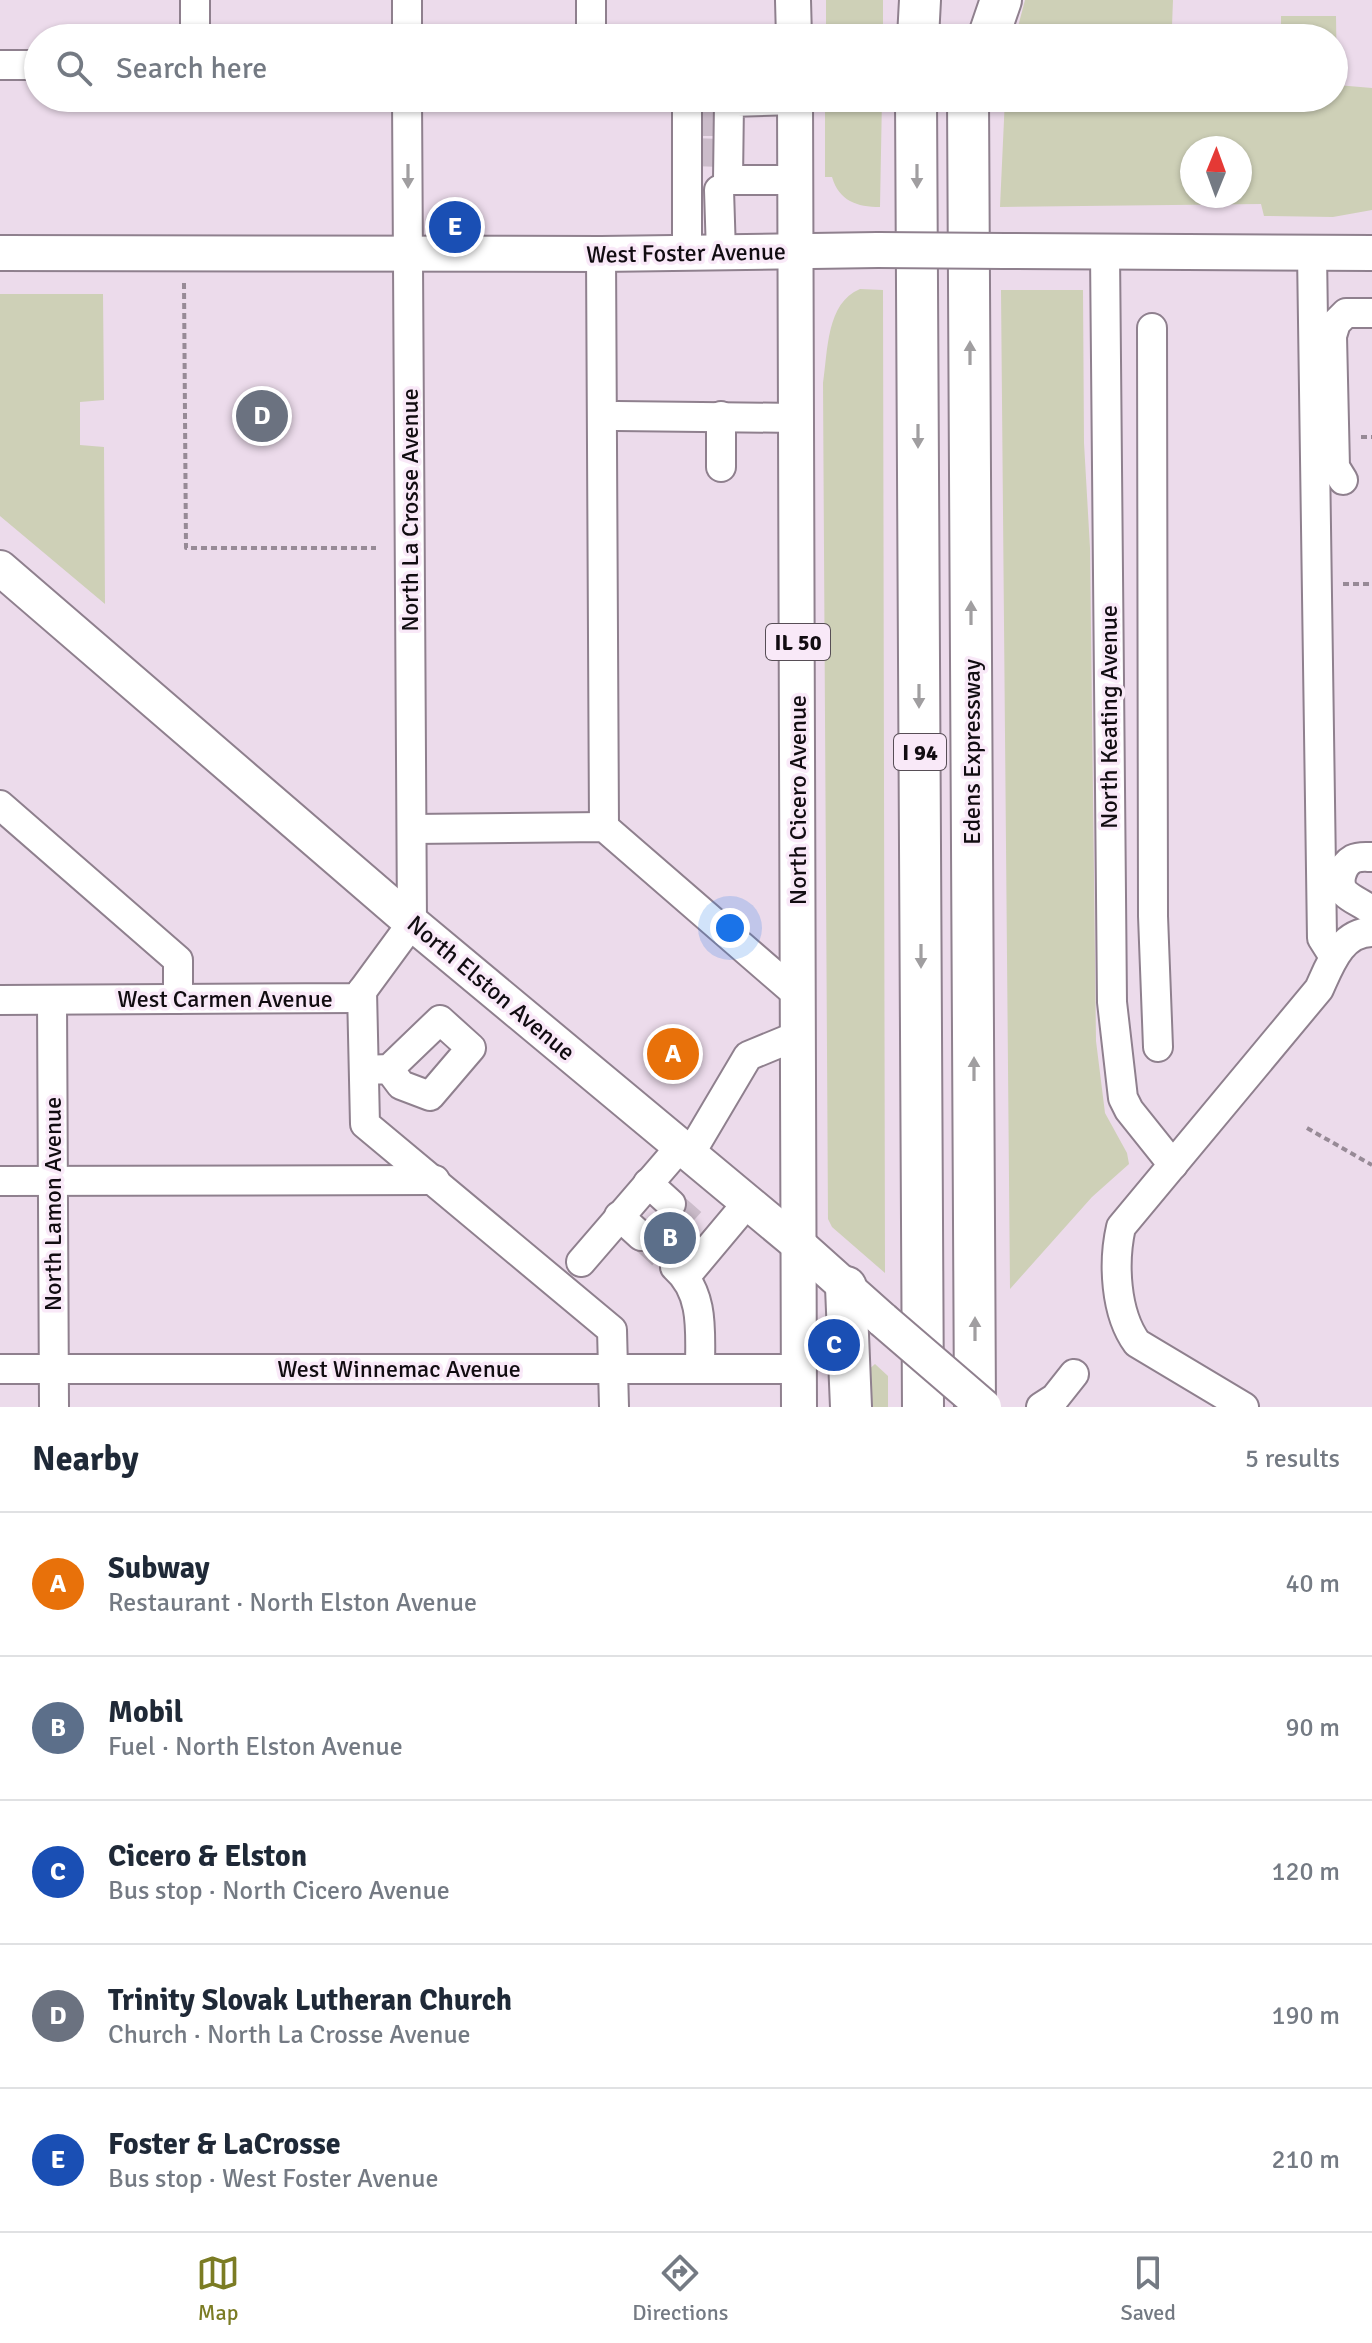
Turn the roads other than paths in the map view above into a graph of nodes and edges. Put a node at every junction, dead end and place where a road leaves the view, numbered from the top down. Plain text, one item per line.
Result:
1 (195, 0) edge
2 (407, 0) edge
3 (591, 0) edge
4 (793, 0) edge
5 (920, 0) edge
6 (974, 0) edge
7 (1001, 0) edge
8 (195, 24) edge
9 (407, 24) edge
10 (591, 24) edge
11 (794, 24) edge
12 (919, 24) edge
13 (973, 24) edge
14 (993, 24) edge
15 (0, 65) edge
16 (24, 65) edge
17 (407, 112) edge
18 (710, 112) edge
19 (795, 112) edge
20 (916, 112) edge
21 (968, 112) edge
22 (713, 163) junction
23 (795, 180) junction
24 (687, 190) junction
25 (796, 252) junction
26 (0, 253) edge
27 (721, 253) junction
28 (1105, 253) junction
29 (1312, 253) junction
30 (1372, 253) edge
31 (409, 254) junction
32 (601, 254) junction
33 (687, 254) junction
34 (1372, 313) edge
35 (1152, 328) dead end
36 (617, 416) dead end
37 (721, 416) junction
38 (797, 418) junction
39 (721, 467) dead end
40 (1343, 480) dead end
41 (1108, 526) junction
42 (1151, 526) junction
43 (0, 568) edge
44 (2, 808) edge
45 (604, 827) junction
46 (412, 829) junction
47 (1372, 857) edge
48 (1372, 911) edge
49 (1110, 916) junction
50 (1153, 916) junction
51 (412, 923) junction
52 (1372, 932) edge
53 (1334, 957) junction
54 (362, 991) junction
55 (799, 996) junction
56 (178, 999) junction
57 (0, 1000) edge
58 (52, 1000) junction
59 (799, 1035) junction
60 (1158, 1047) dead end
61 (685, 1150) junction
62 (1173, 1165) junction
63 (435, 1180) junction
64 (0, 1181) edge
65 (53, 1181) junction
66 (635, 1199) junction
67 (748, 1202) junction
68 (799, 1245) junction
69 (581, 1262) dead end
70 (846, 1287) junction
71 (0, 1369) edge
72 (613, 1369) junction
73 (700, 1369) junction
74 (799, 1369) junction
75 (53, 1370) junction
76 (1074, 1374) dead end
77 (1235, 1405) edge
78 (54, 1407) edge
79 (614, 1407) edge
80 (799, 1407) edge
81 (851, 1407) edge
82 (923, 1407) edge
83 (975, 1407) edge
84 (984, 1407) edge
85 (1041, 1407) edge

1 - 8 street
2 - 9 street
3 - 10 street
4 - 11 main road
5 - 12 highway
6 - 13 highway
7 - 14 highway
15 - 16 street
17 -> 31 street, North La Crosse Avenue
18 - 22 street
18 - 22 street
19 - 23 main road, North Cicero Avenue / IL 50
20 -> 82 highway, I 94
83 -> 21 highway, Edens Expressway / I 94
22 - 23 street
22 - 24 street
22 - 24 street
22 - 27 street
23 - 25 main road, North Cicero Avenue / IL 50
24 - 33 street
25 - 27 main road, West Foster Avenue
25 - 28 main road, West Foster Avenue, bridge
25 - 38 main road, North Cicero Avenue / IL 50
26 - 31 main road, West Foster Avenue
27 - 33 main road, West Foster Avenue
28 - 29 main road, West Foster Avenue
28 - 41 street, North Keating Avenue
29 - 30 main road, West Foster Avenue
29 - 53 street
31 - 32 main road, West Foster Avenue
31 - 46 street, North La Crosse Avenue
32 - 33 main road, West Foster Avenue
32 - 45 street
34 - 40 street
35 - 42 street, North Keating Avenue
36 - 37 street
37 - 38 street
37 - 39 street
38 - 55 main road, North Cicero Avenue / IL 50
41 - 42 street
41 - 49 street, North Keating Avenue
42 - 50 street, North Keating Avenue
43 - 51 main road, North Elston Avenue
44 - 56 street
45 - 46 street
45 - 55 street
46 - 51 street, North La Crosse Avenue
47 - 48 street
49 - 50 street
49 - 62 street, North Keating Avenue
50 - 60 street, North Keating Avenue
51 - 54 street, West Carmen Avenue
51 - 61 main road, North Elston Avenue
52 - 53 street
53 - 62 street
54 - 56 street, West Carmen Avenue
54 - 63 street
55 - 59 main road, North Cicero Avenue / IL 50
56 - 58 street, West Carmen Avenue
57 - 58 street, West Carmen Avenue
58 - 65 street, North Lamon Avenue
59 - 61 street
59 - 68 main road, North Cicero Avenue / IL 50
61 - 66 street
61 - 67 main road, North Elston Avenue
62 - 77 street
63 - 65 street
63 - 72 street
64 - 65 street
65 - 75 street, North Lamon Avenue
66 - 66 street
66 - 69 street
67 - 68 main road, North Elston Avenue
67 - 73 street
68 - 70 main road, North Elston Avenue
68 - 74 main road, North Cicero Avenue / IL 50
70 - 81 highway
70 - 84 main road, North Elston Avenue, bridge
71 - 75 street, West Winnemac Avenue
72 - 73 street, West Winnemac Avenue
72 - 75 street, West Winnemac Avenue
72 - 79 street
73 - 74 street, West Winnemac Avenue
74 - 80 main road, North Cicero Avenue / IL 50
75 - 78 street, North Lamon Avenue
76 - 85 street

